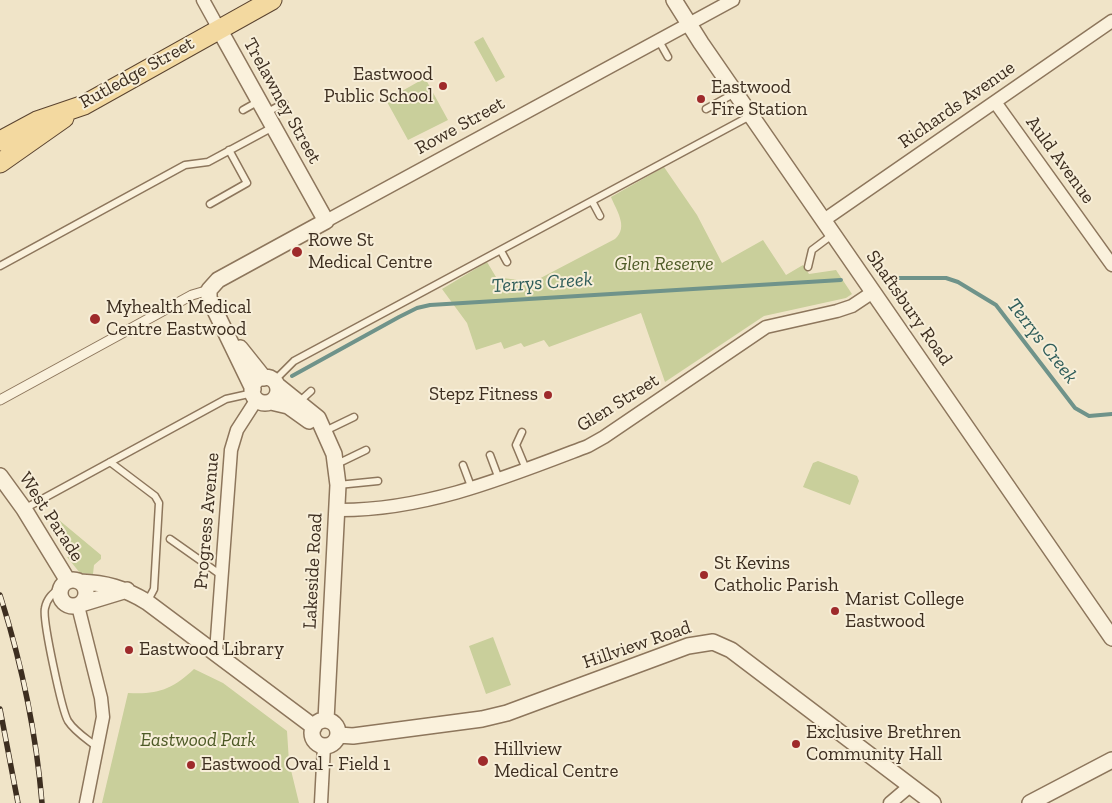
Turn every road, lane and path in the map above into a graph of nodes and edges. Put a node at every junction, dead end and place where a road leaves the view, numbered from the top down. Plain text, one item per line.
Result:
1 (203, 0) edge
2 (272, 0) edge
3 (674, 0) edge
4 (733, 0) edge
5 (1112, 21) edge
6 (689, 26) junction
7 (219, 29) junction
8 (659, 41) junction
9 (668, 57) dead end
10 (735, 92) junction
11 (995, 102) junction
12 (284, 103) dead end
13 (84, 104) junction
14 (262, 107) junction
15 (706, 109) dead end
16 (244, 110) dead end
17 (751, 116) junction
18 (273, 127) junction
19 (0, 141) edge
20 (229, 150) junction
21 (0, 163) edge
22 (592, 200) junction
23 (210, 204) dead end
24 (600, 216) dead end
25 (824, 220) junction
26 (326, 221) junction
27 (833, 234) junction
28 (501, 251) junction
29 (507, 262) dead end
30 (1112, 265) edge
31 (0, 266) edge
32 (808, 267) dead end
33 (209, 290) junction
34 (873, 292) junction
35 (221, 322) junction
36 (272, 381) junction
37 (311, 391) dead end
38 (258, 396) junction
39 (0, 400) edge
40 (300, 401) junction
41 (354, 417) dead end
42 (322, 430) junction
43 (522, 432) dead end
44 (366, 450) dead end
45 (490, 455) dead end
46 (110, 462) junction
47 (337, 464) junction
48 (463, 465) dead end
49 (526, 469) junction
50 (0, 476) edge
51 (499, 479) junction
52 (378, 481) dead end
53 (338, 485) junction
54 (472, 489) junction
55 (24, 509) junction
56 (337, 510) junction
57 (170, 539) dead end
58 (221, 575) junction
59 (69, 583) junction
60 (127, 590) junction
61 (147, 602) junction
62 (79, 605) junction
63 (1112, 638) edge
64 (216, 652) junction
65 (320, 723) junction
66 (338, 735) junction
67 (324, 746) junction
68 (98, 748) junction
69 (1112, 760) edge
70 (910, 786) junction
71 (86, 803) edge
72 (321, 803) edge
73 (890, 803) edge
74 (933, 803) edge
75 (1030, 803) edge

1 - 7 street, Trelawney Street
2 - 7 main road, Rutledge Street
3 - 6 street, Shaftsbury Road
4 - 6 street, Rowe Street
5 - 11 street, Richards Avenue
6 - 8 street, Rowe Street
6 - 10 street, Shaftsbury Road
7 - 13 main road, Rutledge Street
7 - 14 street, Trelawney Street
8 - 9 lane
8 - 26 street, Rowe Street
10 - 15 lane
10 - 17 street, Shaftsbury Road
11 - 25 street, Richards Avenue
11 - 30 street, Auld Avenue
12 - 14 lane
13 - 19 main road, Rutledge Street
13 - 21 main road
14 - 16 lane
14 - 18 street, Trelawney Street
17 - 22 lane
17 - 25 street, Shaftsbury Road
18 - 20 lane
18 - 26 street, Trelawney Street
20 - 23 lane
20 - 31 lane
22 - 24 lane
22 - 28 lane
25 - 27 street, Shaftsbury Road
26 - 33 street, Rowe Street
27 - 32 lane
27 - 34 street, Shaftsbury Road
28 - 29 lane
28 - 36 lane
33 - 35 street
33 - 39 street
34 - 49 street, Glen Street
34 - 63 street, Shaftsbury Road
35 - 36 street, Lakeside Road
35 - 38 street
36 - 38 street
36 - 38 street
36 - 40 street, Lakeside Road
37 - 40 lane
38 - 42 street
38 - 46 lane
38 - 58 street, Progress Avenue
40 - 42 street, Lakeside Road
41 - 42 lane
42 - 47 street, Lakeside Road
43 - 49 lane
44 - 47 lane
45 - 51 lane
46 - 55 lane
46 - 61 lane
47 - 53 street, Lakeside Road
48 - 54 lane
49 - 51 street, Glen Street
50 - 55 street, West Parade
51 - 54 street, Glen Street
52 - 53 lane
53 - 56 street, Lakeside Road
54 - 56 street, Glen Street
55 - 59 street, West Parade
56 - 65 street, Lakeside Road
57 - 58 lane
58 - 64 street, Progress Avenue
59 - 60 street
59 - 62 street
59 - 62 street
59 - 68 lane, West Parade
60 - 61 street
60 - 62 street
61 - 64 street
62 - 68 street
64 - 65 street
65 - 66 street
65 - 67 street
66 - 67 street
66 - 70 street, Hillview Road
67 - 72 street
68 - 71 street
69 - 75 street
70 - 73 street
70 - 74 street, Hillview Road

